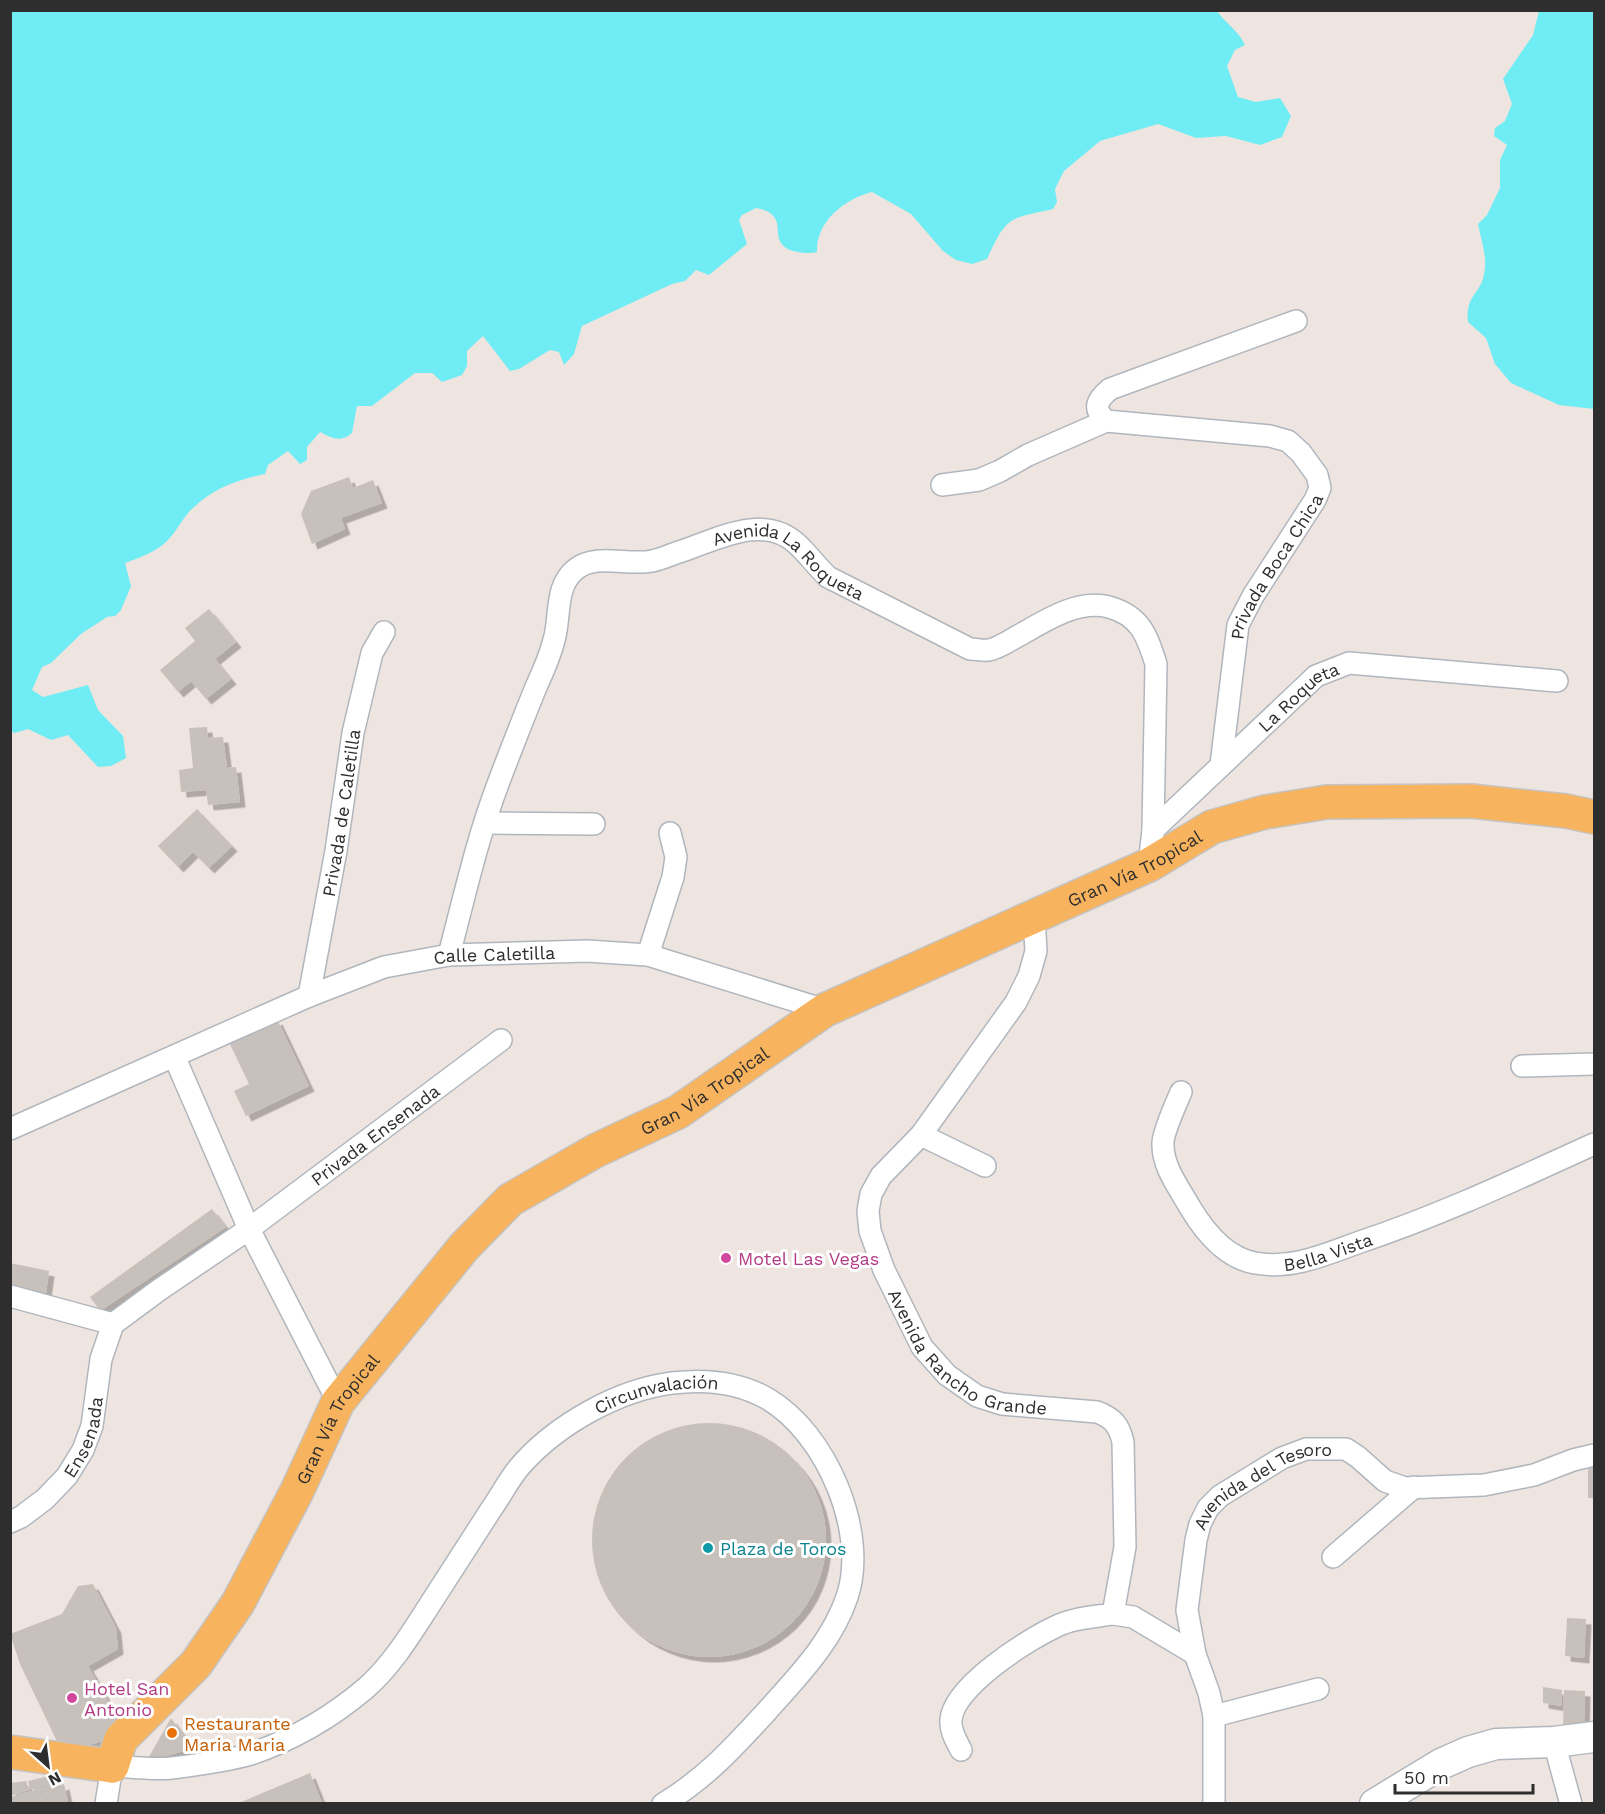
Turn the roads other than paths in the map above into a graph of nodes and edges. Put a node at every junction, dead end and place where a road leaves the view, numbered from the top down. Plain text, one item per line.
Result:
1 (1296, 321) dead end
2 (1107, 421) junction
3 (942, 485) dead end
4 (384, 632) dead end
5 (1557, 681) dead end
6 (1221, 765) junction
7 (1594, 817) edge
8 (485, 823) junction
9 (594, 824) dead end
10 (1153, 830) junction
11 (670, 833) dead end
12 (1149, 865) junction
13 (1034, 917) junction
14 (449, 955) junction
15 (648, 955) junction
16 (309, 996) junction
17 (825, 1010) junction
18 (501, 1040) dead end
19 (174, 1058) junction
20 (1594, 1064) edge
21 (1522, 1066) dead end
22 (1181, 1092) dead end
23 (10, 1129) edge
24 (921, 1135) junction
25 (1594, 1144) edge
26 (985, 1166) dead end
27 (249, 1229) junction
28 (10, 1296) edge
29 (113, 1324) junction
30 (338, 1402) junction
31 (1594, 1455) edge
32 (1414, 1487) junction
33 (10, 1522) edge
34 (1333, 1557) dead end
35 (1113, 1614) junction
36 (1195, 1654) junction
37 (1318, 1689) dead end
38 (1214, 1716) junction
39 (1594, 1737) edge
40 (1554, 1742) junction
41 (961, 1750) dead end
42 (10, 1752) edge
43 (112, 1766) junction
44 (10, 1771) edge
45 (106, 1803) edge
46 (663, 1803) edge
47 (1214, 1803) edge
48 (1375, 1803) edge
49 (1571, 1803) edge

1 - 2 street
2 - 3 street
2 - 6 street, Privada Boca Chica
4 - 16 street, Privada de Caletilla
5 - 6 street, La Roqueta
6 - 10 street, La Roqueta
7 - 12 main road, Gran Vía Tropical
8 - 9 street
8 - 10 street, Avenida La Roqueta
8 - 14 street, Avenida La Roqueta
10 - 12 street, Avenida La Roqueta
11 - 15 street
12 - 13 main road, Gran Vía Tropical
13 - 17 main road, Gran Vía Tropical
13 - 24 street, Avenida Rancho Grande
14 - 15 street, Calle Caletilla
14 - 16 street, Calle Caletilla
15 - 17 street, Calle Caletilla
16 - 19 street, Calle Caletilla
17 - 30 main road, Gran Vía Tropical
18 - 27 street, Privada Ensenada
19 - 23 street, Calle Caletilla
19 - 27 street
20 - 21 street
22 - 25 street, Bella Vista
24 - 26 street
24 - 35 street, Avenida Rancho Grande
27 - 29 street
27 - 30 street
28 - 29 street
29 - 33 street, Ensenada
30 - 43 main road, Gran Vía Tropical
31 - 32 street, Avenida del Tesoro
32 - 34 street
32 - 36 street, Avenida del Tesoro
35 - 36 street
35 - 41 street
36 - 38 street, Avenida del Tesoro
37 - 38 street
38 - 47 street, Avenida del Tesoro
39 - 40 street
40 - 48 street
40 - 49 street
42 - 43 main road
43 - 44 main road
43 - 45 street, Gran Vía Tropical
43 - 46 street, Circunvalación

